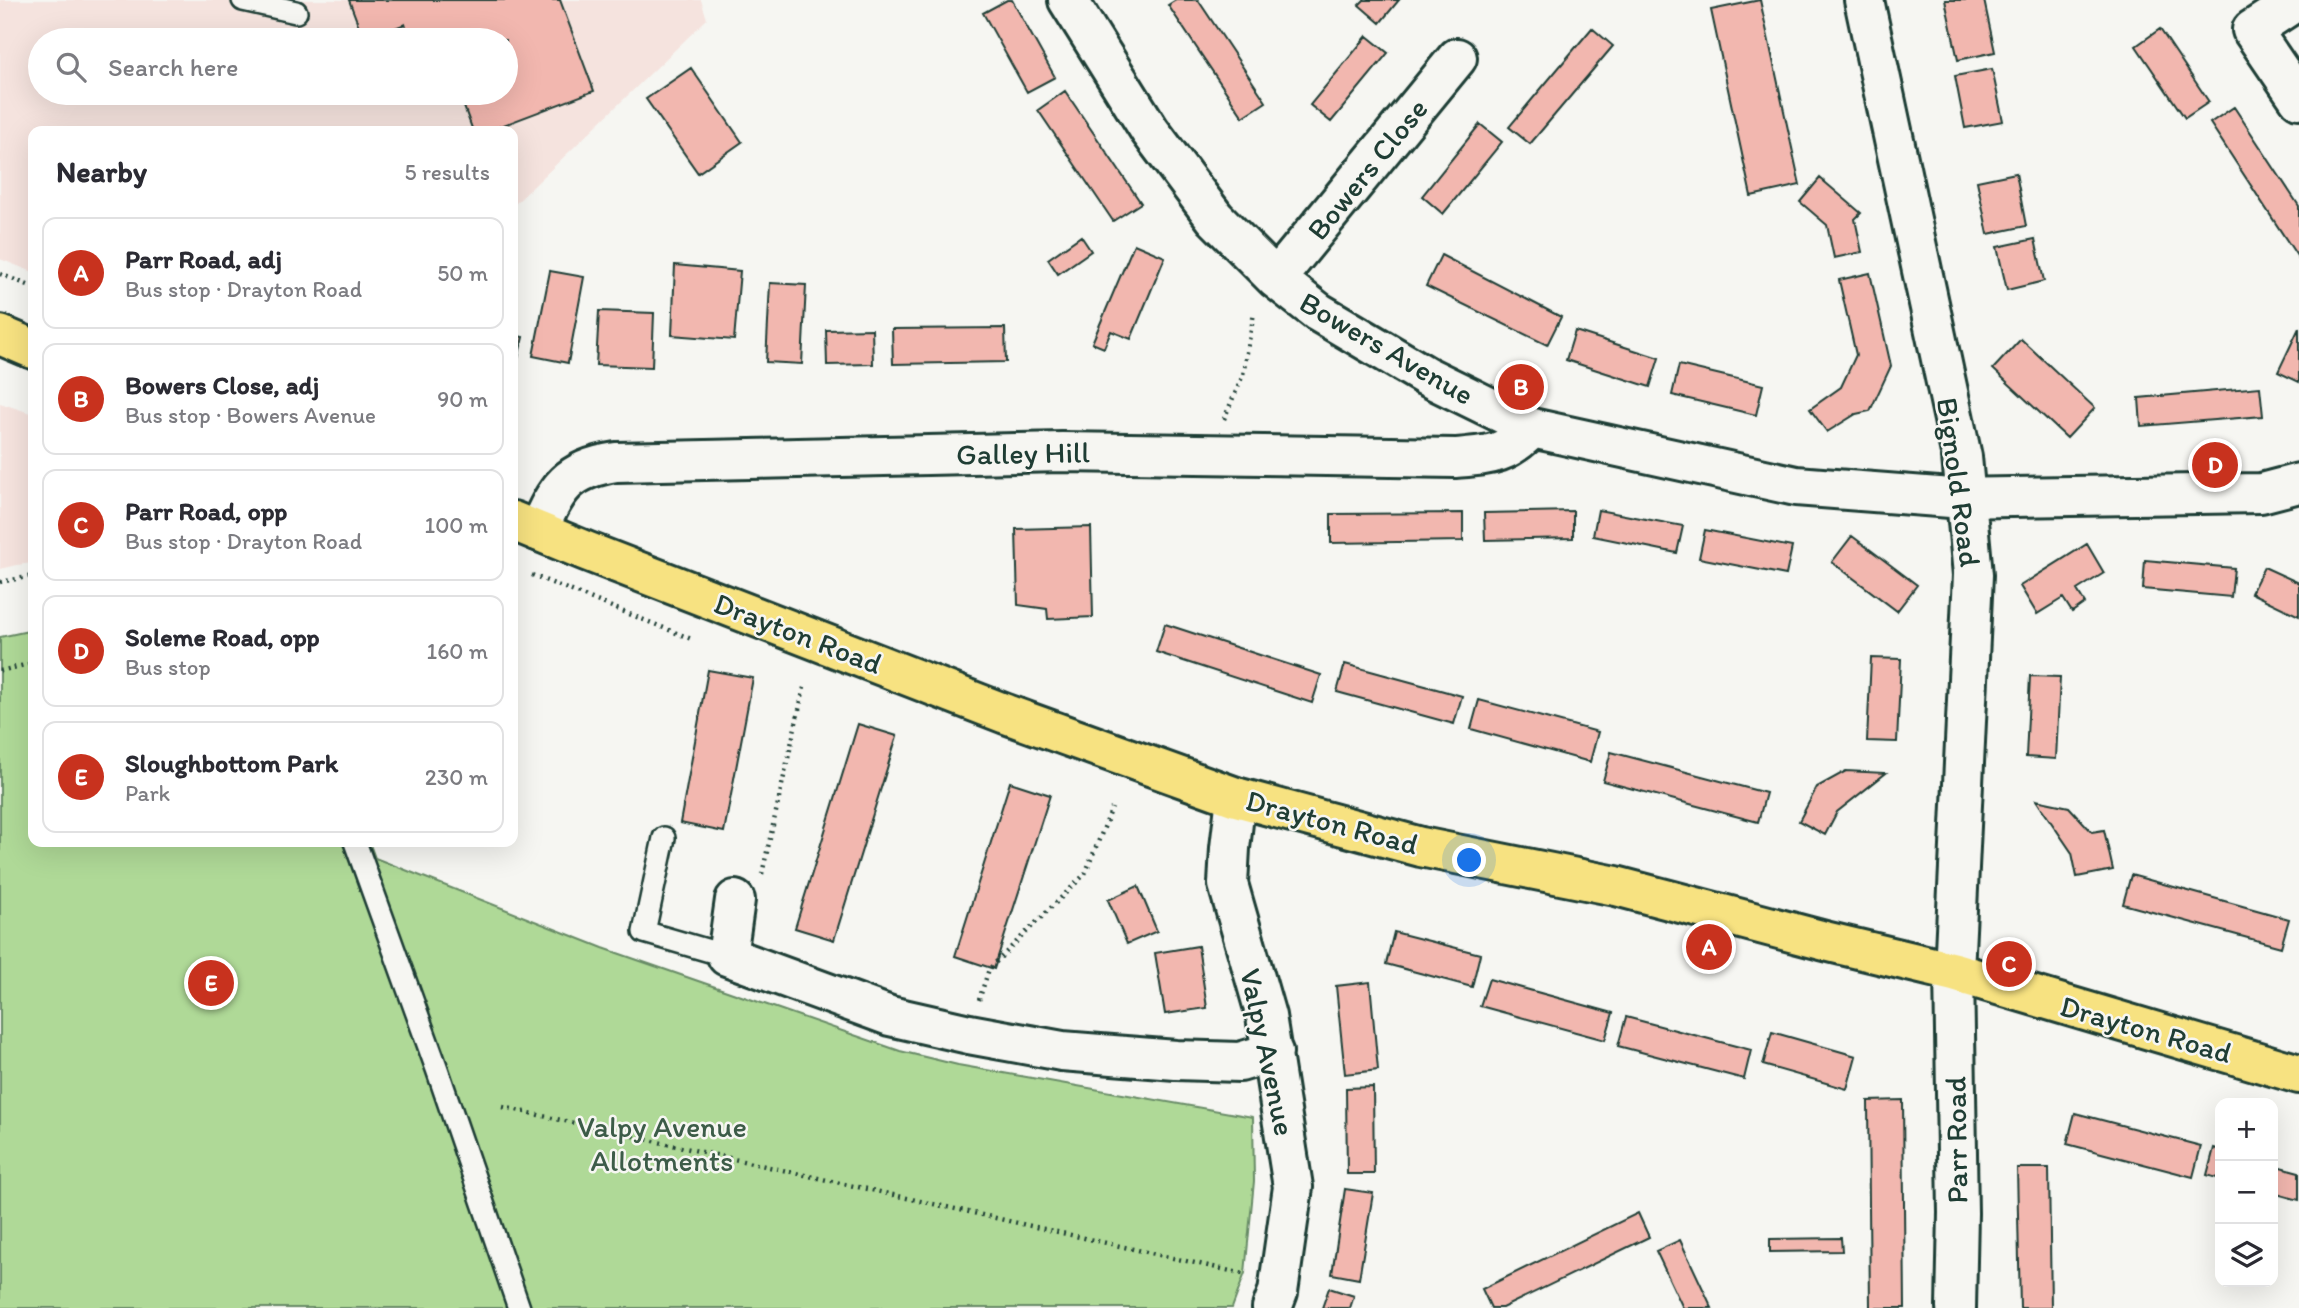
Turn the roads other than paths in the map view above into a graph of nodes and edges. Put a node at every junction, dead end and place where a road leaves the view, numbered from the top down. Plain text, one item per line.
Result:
1 (243, 0) edge
2 (1068, 0) edge
3 (1864, 0) edge
4 (2298, 0) edge
5 (296, 12) dead end
6 (1457, 58) dead end
7 (2299, 99) edge
8 (1276, 279) junction
9 (0, 335) edge
10 (28, 347) edge
11 (1532, 428) junction
12 (2299, 483) edge
13 (1966, 497) junction
14 (526, 526) edge
15 (1236, 797) junction
16 (664, 838) dead end
17 (357, 847) edge
18 (735, 900) road end
19 (727, 956) junction
20 (1954, 972) junction
21 (1273, 1052) junction
22 (2299, 1073) edge
23 (1276, 1294) edge
24 (519, 1308) edge
25 (1956, 1308) edge

1 - 5 lane
2 - 8 street, Bowers Avenue
3 - 13 street, Bignold Road
4 - 7 street
6 - 8 street, Bowers Close
8 - 11 street, Bowers Avenue
9 - 10 main road
11 - 13 street, Bowers Avenue
11 - 14 street, Galley Hill
12 - 13 street, Bowers Avenue
13 - 20 street, Bignold Road
14 - 15 main road, Drayton Road
15 - 20 main road, Drayton Road
15 - 21 street, Valpy Avenue
16 - 19 lane
17 - 24 lane
18 - 19 street
19 - 21 street
20 - 22 main road, Drayton Road
20 - 25 street, Parr Road
21 - 23 street, Valpy Avenue

